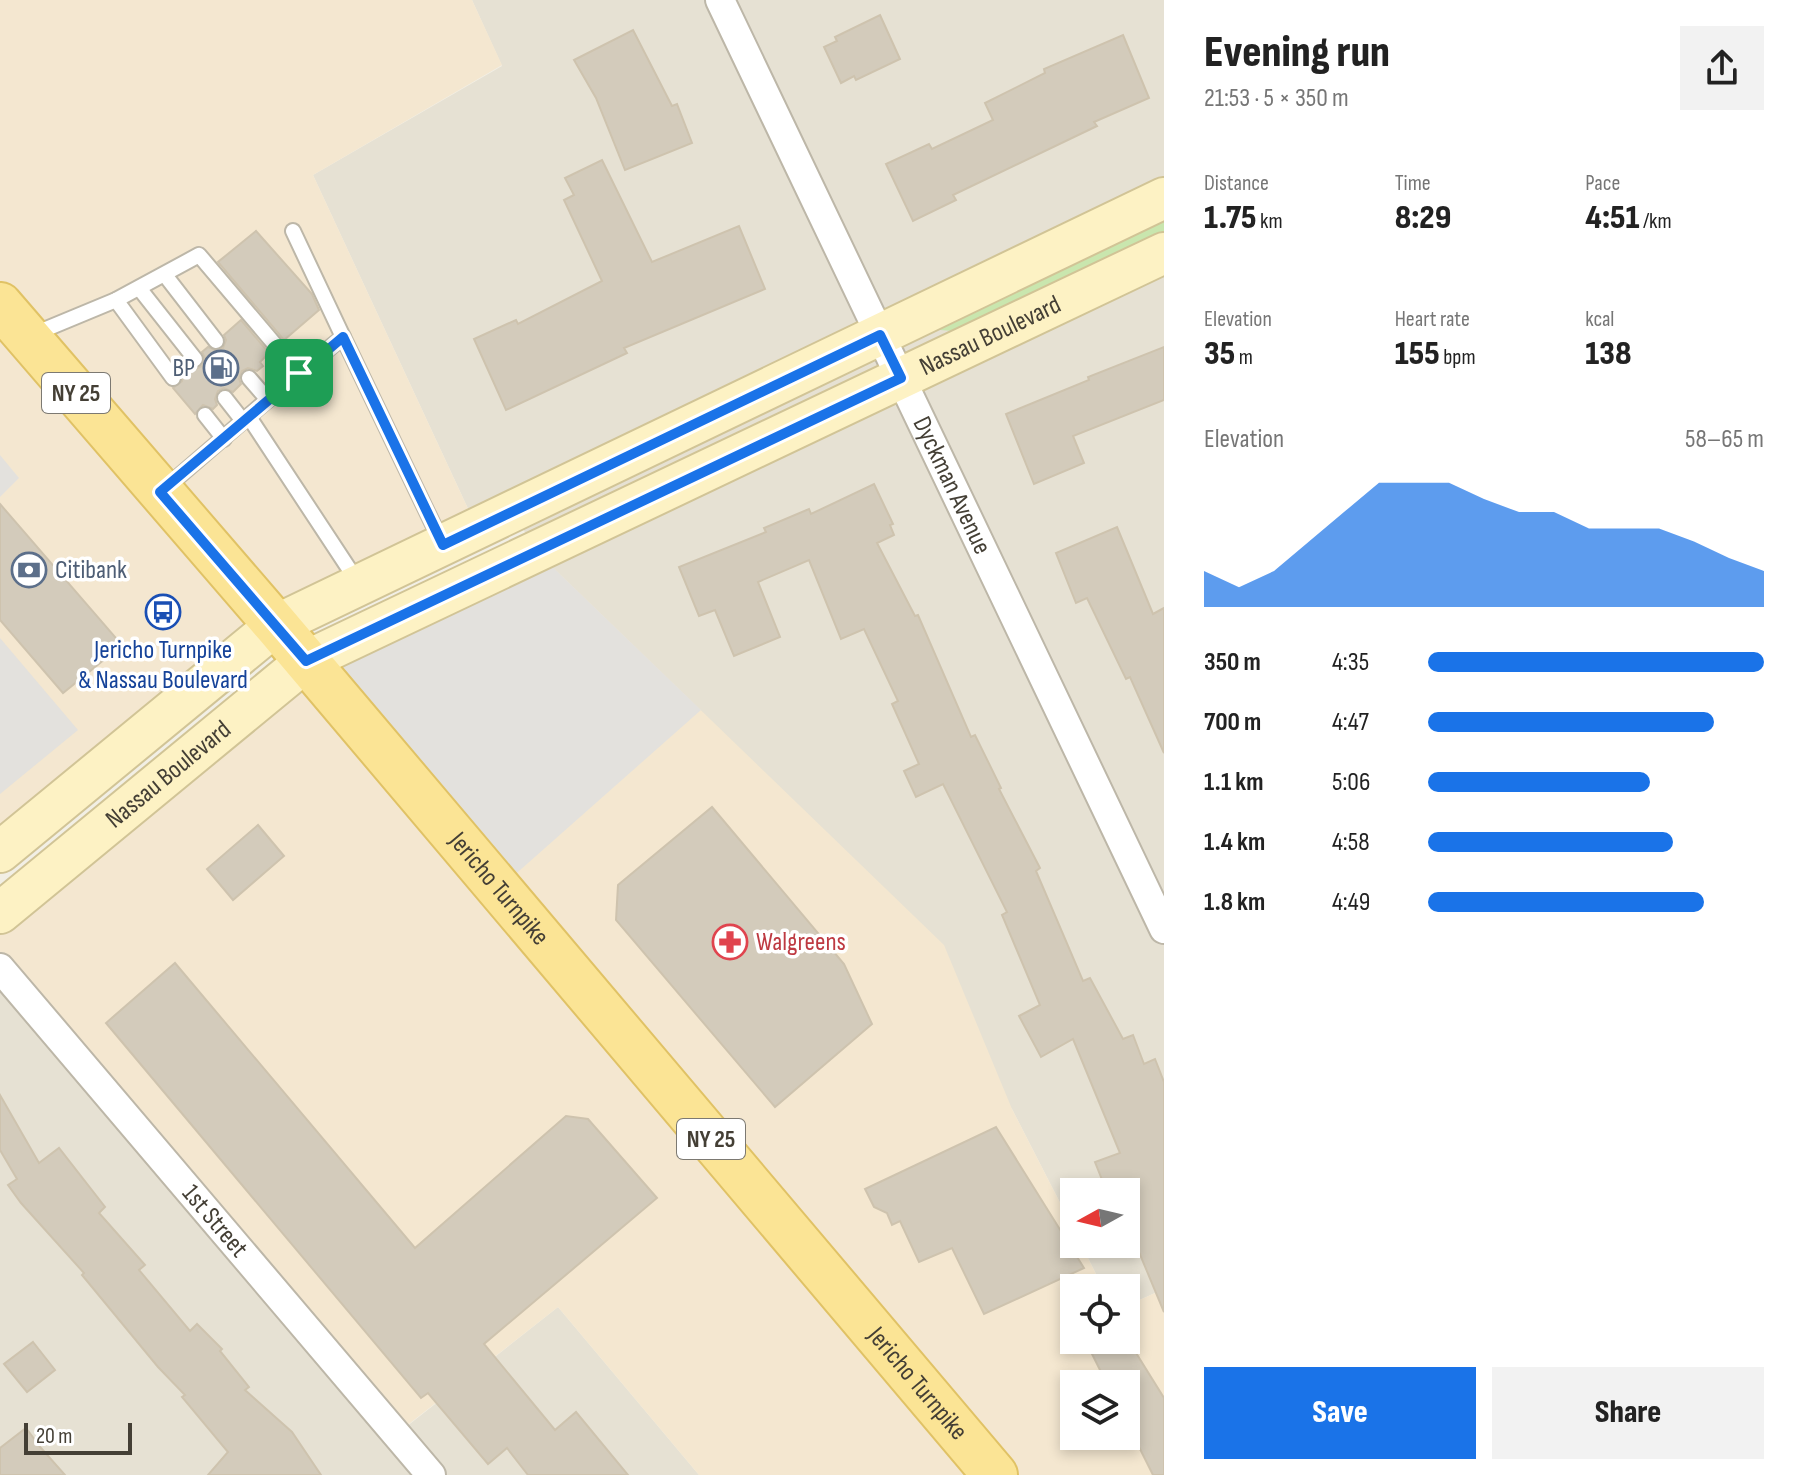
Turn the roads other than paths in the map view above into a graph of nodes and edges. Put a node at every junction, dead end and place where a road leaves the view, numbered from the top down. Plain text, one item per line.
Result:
1 (720, 0) edge
2 (1164, 198) edge
3 (293, 231) dead end
4 (1164, 253) edge
5 (165, 275) junction
6 (139, 288) junction
7 (116, 300) junction
8 (0, 305) edge
9 (880, 335) junction
10 (30, 336) junction
11 (343, 337) junction
12 (216, 341) dead end
13 (195, 359) dead end
14 (299, 373) junction
15 (173, 378) dead end
16 (249, 378) dead end
17 (901, 378) junction
18 (225, 398) dead end
19 (268, 400) junction
20 (205, 415) dead end
21 (246, 419) junction
22 (224, 439) junction
23 (160, 492) junction
24 (443, 545) junction
25 (359, 585) junction
26 (276, 625) junction
27 (306, 661) junction
28 (0, 852) edge
29 (0, 913) edge
30 (1164, 929) edge
31 (0, 968) edge
32 (431, 1475) edge
33 (995, 1475) edge

1 - 9 street, Dyckman Avenue
2 - 9 main road, Nassau Boulevard
3 - 11 lane
4 - 17 main road, Nassau Boulevard
5 - 6 lane
5 - 12 lane
5 - 14 lane
6 - 7 lane
6 - 13 lane
7 - 10 lane
7 - 15 lane
8 - 10 main road, Jericho Turnpike / NY 25
9 - 17 street, Dyckman Avenue
9 - 24 main road, Nassau Boulevard
10 - 23 main road, Jericho Turnpike / NY 25
11 - 14 lane
11 - 24 lane
14 - 19 lane
16 - 19 lane
17 - 27 main road, Nassau Boulevard
17 - 30 street, Dyckman Avenue
18 - 21 lane
19 - 21 lane
20 - 22 lane
21 - 22 lane
21 - 25 lane
22 - 23 lane
23 - 26 main road, Jericho Turnpike / NY 25
24 - 25 main road, Nassau Boulevard
25 - 26 main road, Nassau Boulevard
26 - 27 main road, Jericho Turnpike / NY 25
26 - 28 main road, Nassau Boulevard
27 - 29 main road, Nassau Boulevard
27 - 33 main road, Jericho Turnpike / NY 25
31 - 32 street, 1st Street

